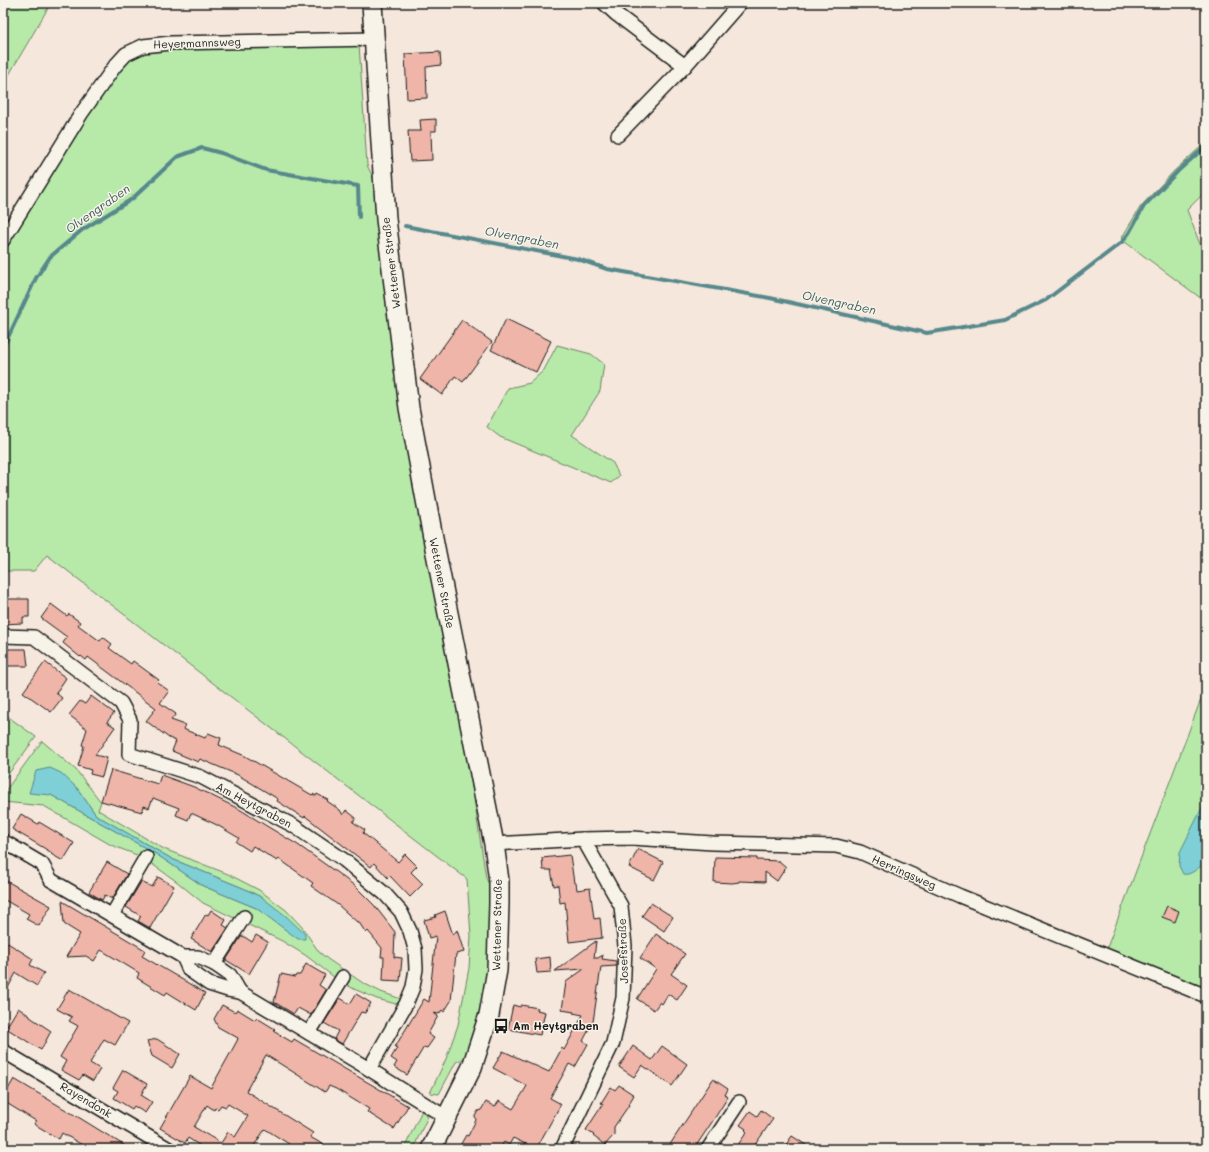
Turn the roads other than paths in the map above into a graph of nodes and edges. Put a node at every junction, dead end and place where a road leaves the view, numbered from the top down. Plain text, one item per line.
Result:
1 (372, 3) edge
2 (604, 3) edge
3 (740, 3) edge
4 (374, 39) junction
5 (685, 66) junction
6 (618, 135) dead end
7 (3, 240) edge
8 (3, 636) edge
9 (583, 839) junction
10 (3, 841) edge
11 (494, 844) junction
12 (146, 856) dead end
13 (112, 914) junction
14 (244, 917) dead end
15 (183, 957) junction
16 (214, 964) junction
17 (343, 977) dead end
18 (240, 992) junction
19 (1206, 996) edge
20 (309, 1033) junction
21 (3, 1051) edge
22 (369, 1069) junction
23 (739, 1102) dead end
24 (447, 1118) junction
25 (712, 1148) edge
26 (169, 1149) edge
27 (431, 1149) edge
28 (562, 1149) edge

1 - 4 street, Wettener Straße
2 - 5 street
3 - 5 street
4 - 7 street, Heyermannsweg
4 - 11 street, Wettener Straße
5 - 6 street
8 - 22 street, Am Heytgraben
9 - 11 street
9 - 19 street, Herringsweg
9 - 28 street, Josefstraße
10 - 13 street
11 - 24 street, Wettener Straße
12 - 13 street
13 - 15 street
14 - 16 street
15 - 16 street
15 - 18 street
16 - 18 street
17 - 20 street
18 - 20 street
20 - 22 street
21 - 26 street, Rayendonk
22 - 24 street
23 - 25 street
24 - 27 street, Wettener Straße

